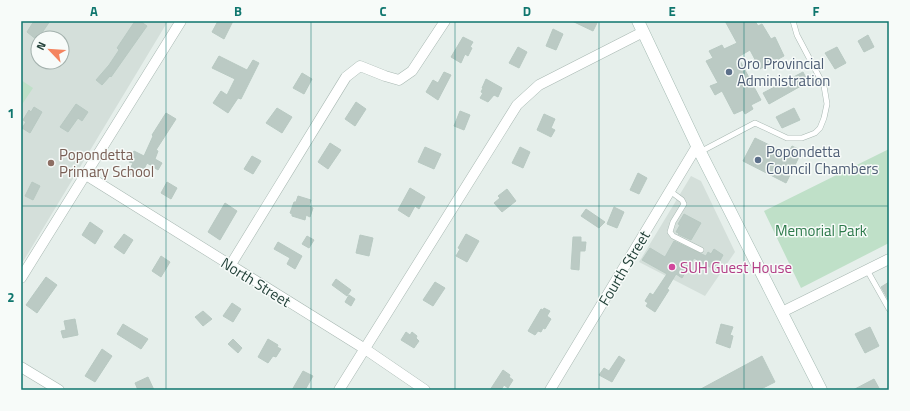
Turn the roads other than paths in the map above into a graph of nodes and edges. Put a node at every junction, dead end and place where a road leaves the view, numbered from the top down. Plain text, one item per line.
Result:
1 (181, 21) edge
2 (445, 21) edge
3 (793, 21) edge
4 (641, 26) edge
5 (699, 149) junction
6 (86, 176) junction
7 (670, 191) junction
8 (701, 250) dead end
9 (889, 258) edge
10 (230, 266) junction
11 (866, 270) junction
12 (21, 278) edge
13 (889, 309) edge
14 (782, 312) junction
15 (365, 349) junction
16 (21, 367) edge
17 (59, 390) edge
18 (339, 390) edge
19 (425, 390) edge
20 (550, 390) edge
21 (821, 390) edge

1 - 6 street
2 - 10 street
3 - 5 lane
4 - 5 main road
4 - 15 street
5 - 7 street, Fourth Street
5 - 14 main road
6 - 10 street, North Street
6 - 12 street
7 - 8 lane
7 - 20 street, Fourth Street
9 - 11 street
10 - 15 street, North Street
11 - 13 lane
11 - 14 street
14 - 21 main road
15 - 18 street
15 - 19 street, North Street
16 - 17 street

